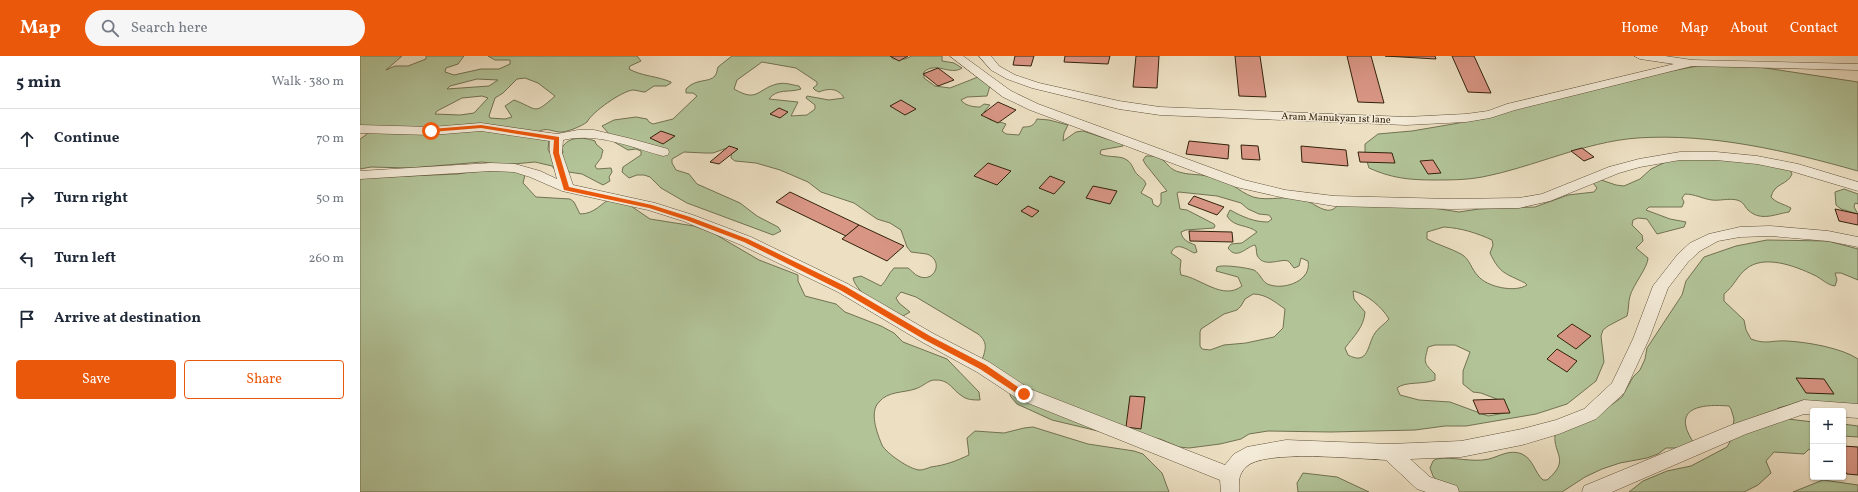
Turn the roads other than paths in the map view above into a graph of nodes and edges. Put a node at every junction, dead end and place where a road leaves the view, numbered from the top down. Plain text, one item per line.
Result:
1 (956, 56) edge
2 (985, 56) edge
3 (1640, 56) edge
4 (1692, 63) junction
5 (1858, 67) edge
6 (360, 130) edge
7 (557, 138) junction
8 (663, 152) dead end
9 (360, 175) edge
10 (1858, 186) edge
11 (566, 188) junction
12 (1858, 242) edge
13 (1858, 411) edge
14 (1390, 452) junction
15 (1230, 475) junction
16 (1230, 492) edge
17 (1450, 492) edge
18 (1591, 492) edge

1 - 10 street
2 - 4 street, Aram Manukyan 1st lane
3 - 4 street
4 - 5 street
6 - 7 street
7 - 8 street
7 - 11 street
9 - 11 street
11 - 15 street
12 - 14 street
13 - 18 street
14 - 15 street
14 - 17 street
15 - 16 street

